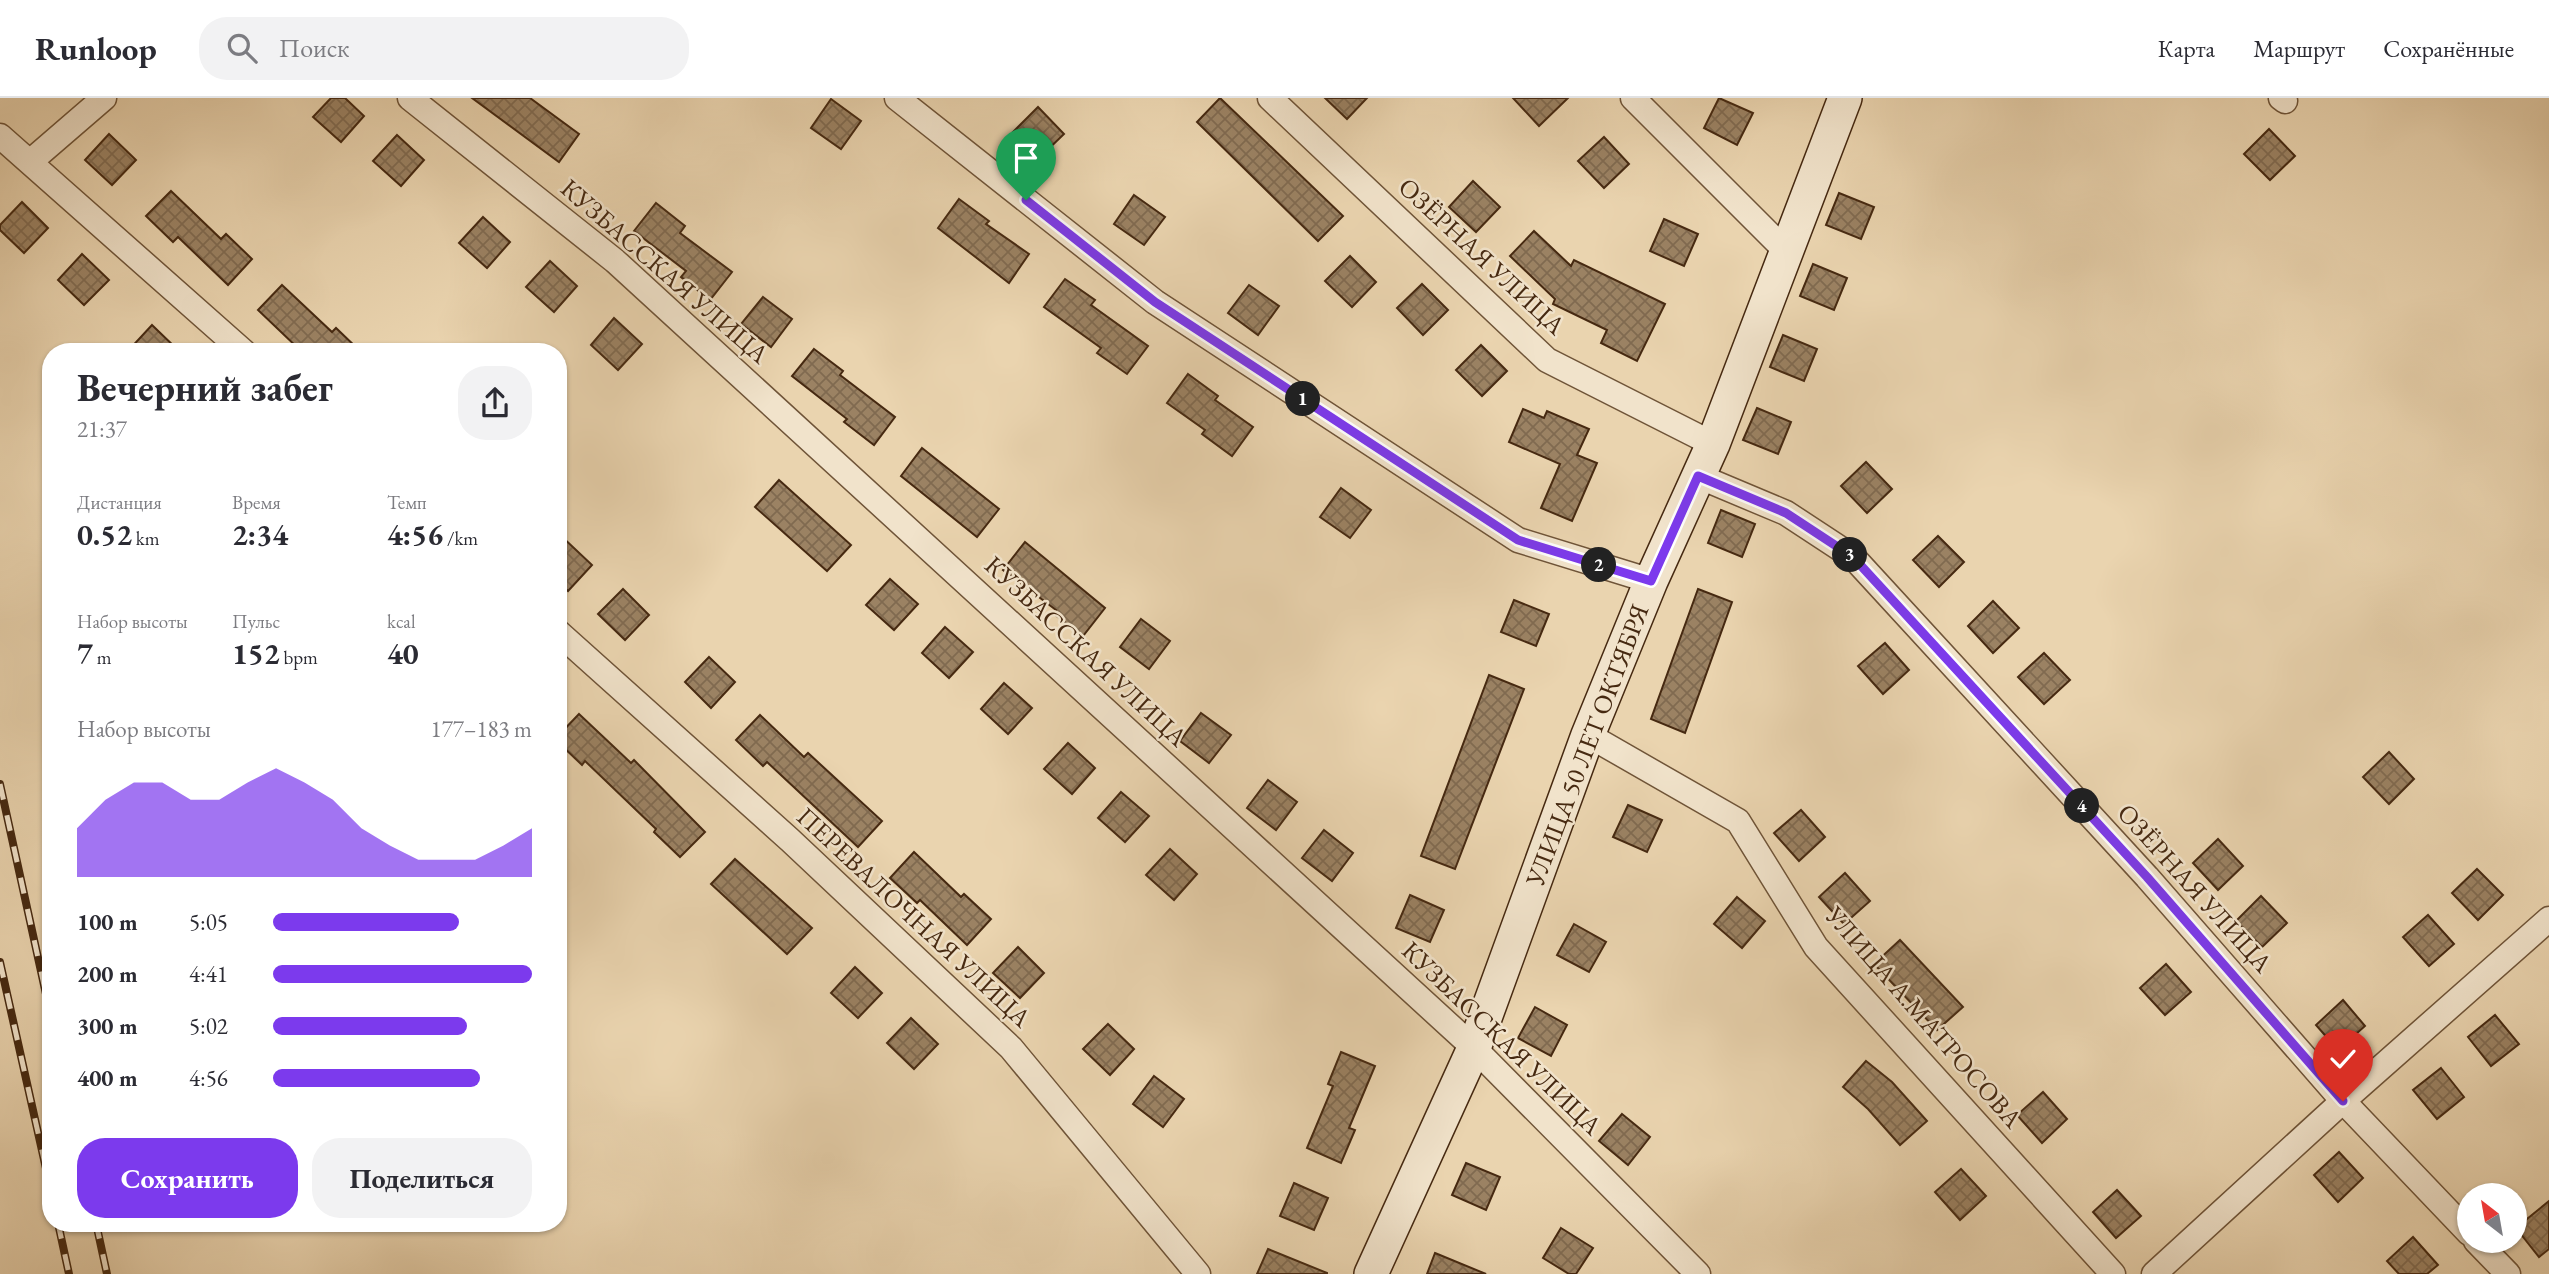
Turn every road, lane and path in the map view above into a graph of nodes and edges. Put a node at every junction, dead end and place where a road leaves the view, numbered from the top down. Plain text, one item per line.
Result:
1 (104, 98) edge
2 (410, 98) edge
3 (897, 98) edge
4 (1270, 98) edge
5 (1633, 98) edge
6 (1845, 98) edge
7 (0, 136) edge
8 (31, 161) junction
9 (1788, 253) junction
10 (234, 343) edge
11 (1713, 444) junction
12 (1698, 476) junction
13 (1651, 581) junction
14 (567, 640) edge
15 (1588, 735) junction
16 (2549, 919) edge
17 (1474, 1048) junction
18 (2343, 1101) junction
19 (2457, 1220) edge
20 (2488, 1253) edge
21 (1198, 1274) edge
22 (1371, 1274) edge
23 (1698, 1274) edge
24 (2113, 1274) edge
25 (2154, 1274) edge
26 (2508, 1274) edge

1 - 8 street
2 - 17 street, КУЗБАССКАЯ УЛИЦА
3 - 13 street
4 - 11 street, ОЗЁРНАЯ УЛИЦА
5 - 9 street
6 - 9 main road, УЛИЦА 50 ЛЕТ ОКТЯБРЯ
7 - 8 street
8 - 10 street
9 - 11 main road, УЛИЦА 50 ЛЕТ ОКТЯБРЯ
11 - 12 main road, УЛИЦА 50 ЛЕТ ОКТЯБРЯ
12 - 13 main road, УЛИЦА 50 ЛЕТ ОКТЯБРЯ
12 - 18 street, ОЗЁРНАЯ УЛИЦА
13 - 15 main road, УЛИЦА 50 ЛЕТ ОКТЯБРЯ
14 - 21 street, ПЕРЕВАЛОЧНАЯ УЛИЦА
15 - 17 main road, УЛИЦА 50 ЛЕТ ОКТЯБРЯ
15 - 24 street, УЛИЦА А.МАТРОСОВА
16 - 18 street
17 - 22 main road, УЛИЦА 50 ЛЕТ ОКТЯБРЯ
17 - 23 street, КУЗБАССКАЯ УЛИЦА
18 - 19 street, ОЗЁРНАЯ УЛИЦА
18 - 25 street
20 - 26 street

